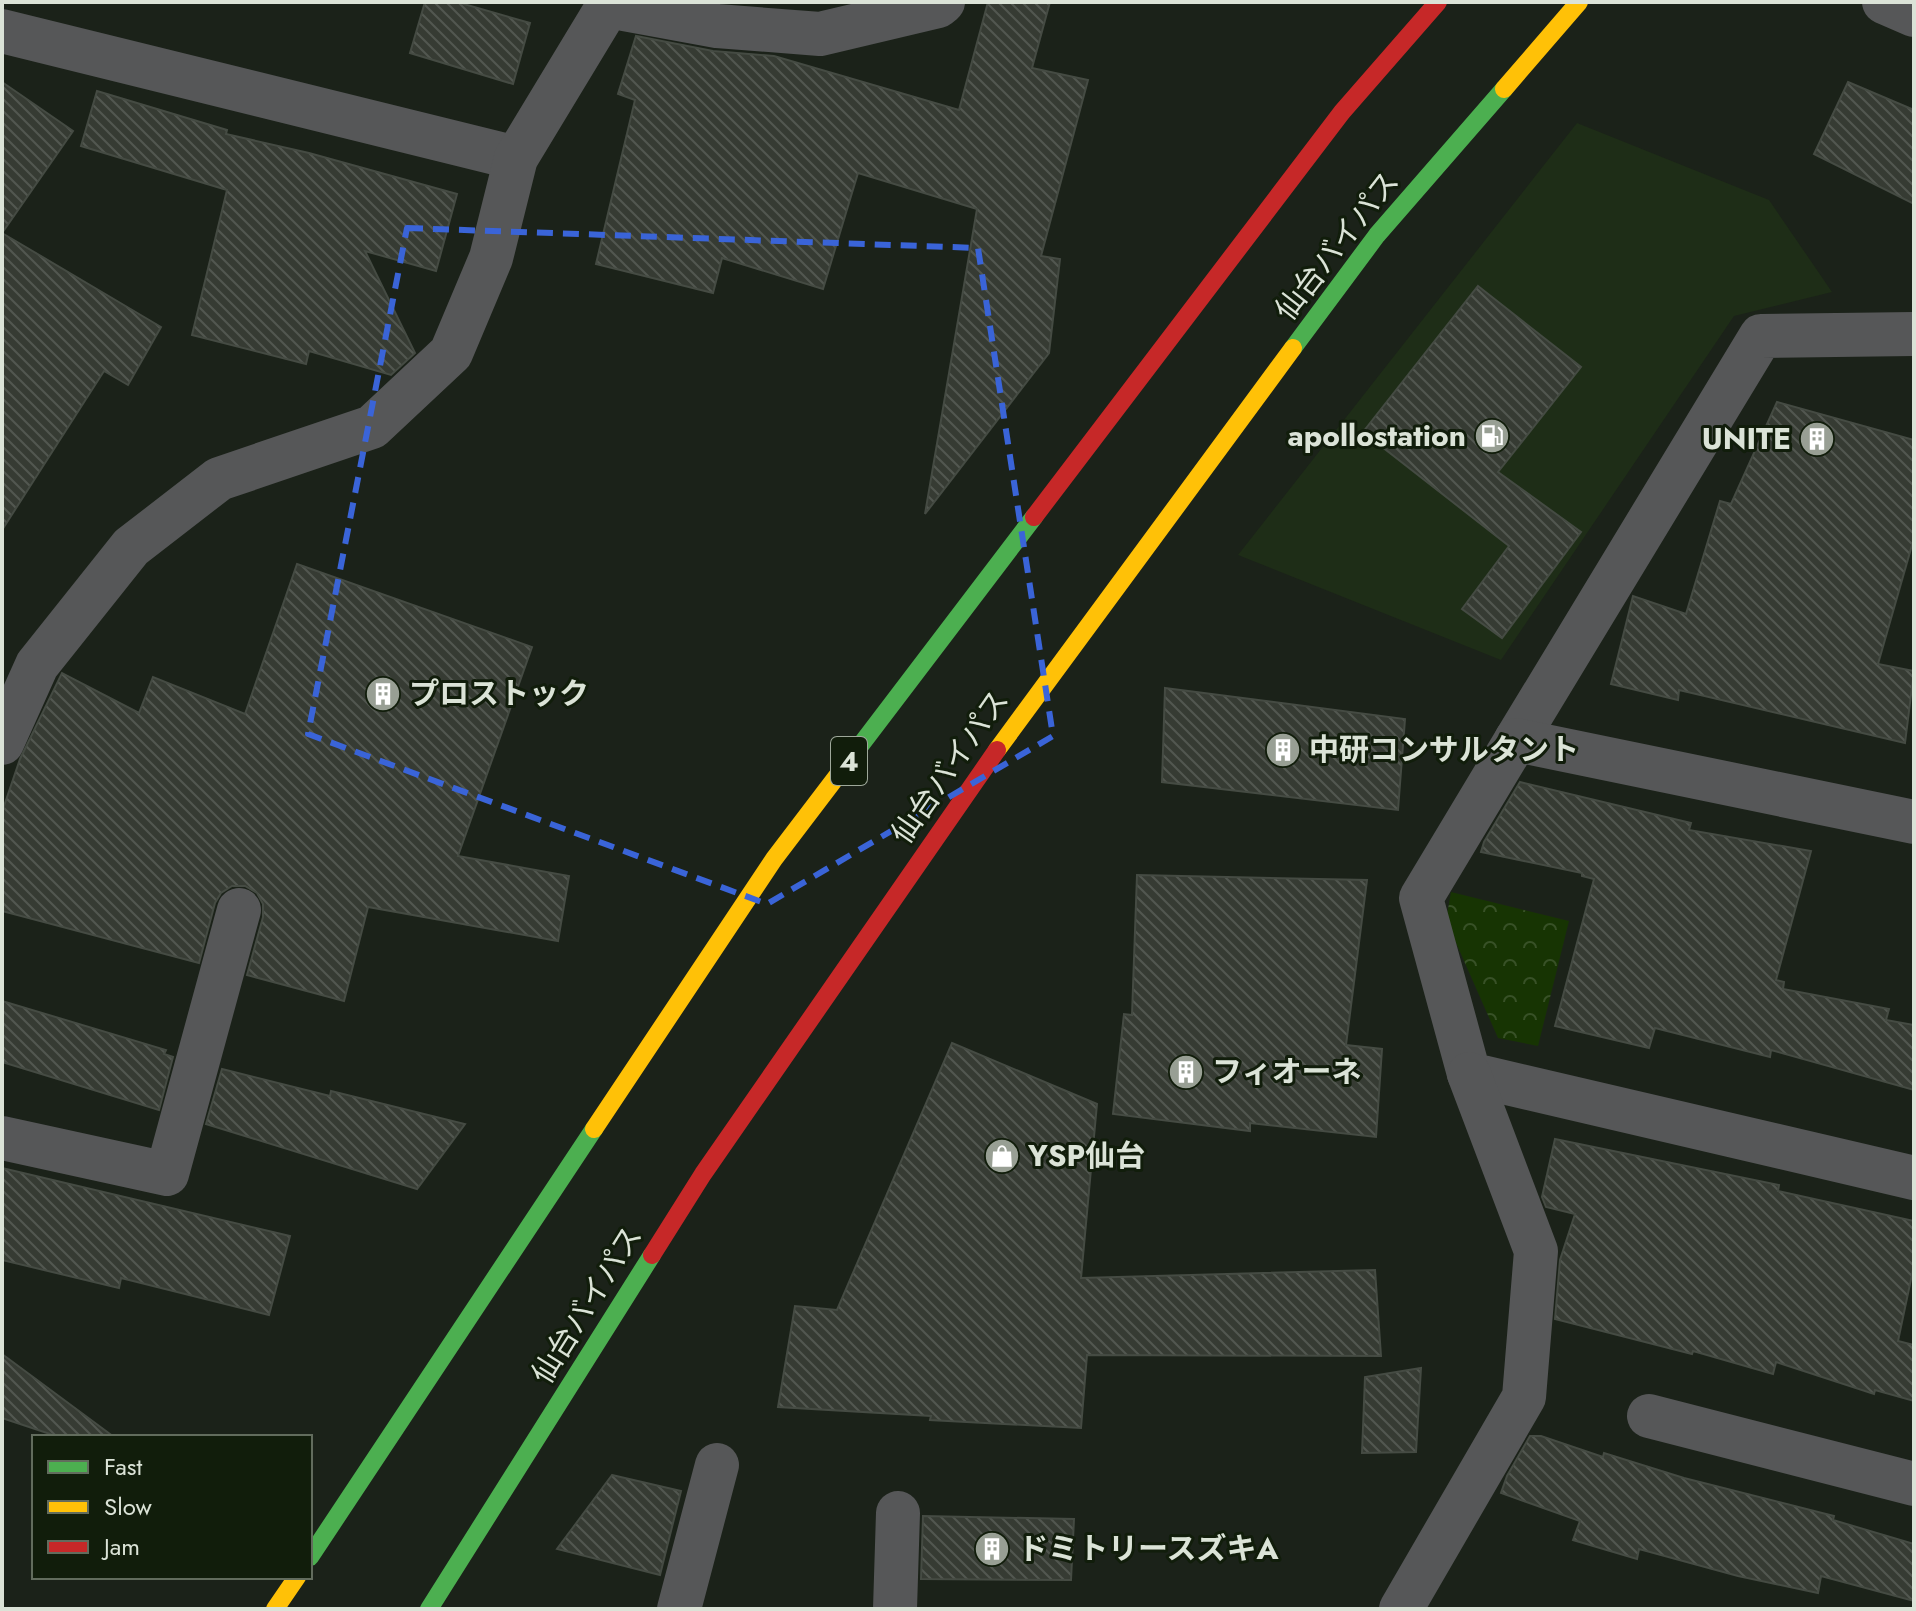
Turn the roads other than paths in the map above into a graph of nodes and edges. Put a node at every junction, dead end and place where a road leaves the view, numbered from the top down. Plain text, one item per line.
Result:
1 (943, 2) edge
2 (1438, 2) edge
3 (1579, 2) edge
4 (1884, 2) edge
5 (603, 4) edge
6 (1914, 15) edge
7 (2, 31) edge
8 (516, 158) junction
9 (1914, 334) edge
10 (1516, 740) junction
11 (2, 743) edge
12 (1914, 822) edge
13 (239, 910) dead end
14 (1469, 1074) junction
15 (2, 1138) edge
16 (1914, 1178) edge
17 (1649, 1416) dead end
18 (717, 1465) dead end
19 (1914, 1484) edge
20 (898, 1513) dead end
21 (312, 1554) edge
22 (296, 1579) edge
23 (275, 1609) edge
24 (429, 1609) edge
25 (679, 1609) edge
26 (895, 1609) edge
27 (1401, 1609) edge

1 - 5 street
2 - 21 highway, 4
3 - 24 highway, 仙台バイパス
4 - 6 street
5 - 8 street
7 - 8 street
8 - 11 street
9 - 10 street
10 - 12 street
10 - 14 street
13 - 15 street
14 - 16 street
14 - 27 street
17 - 19 street
18 - 25 street
20 - 26 street
22 - 23 highway

